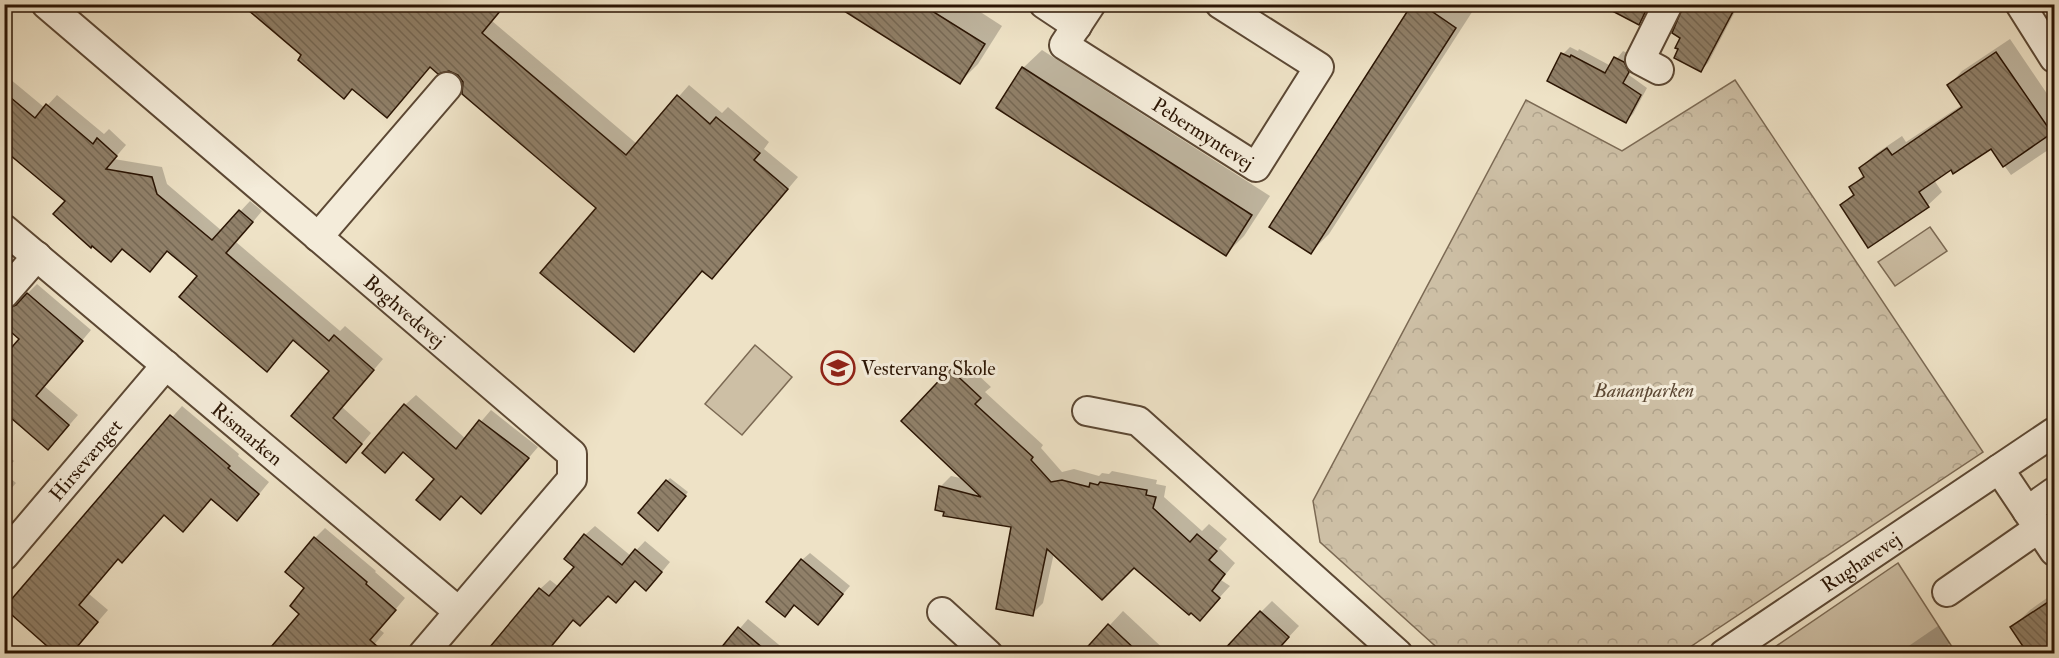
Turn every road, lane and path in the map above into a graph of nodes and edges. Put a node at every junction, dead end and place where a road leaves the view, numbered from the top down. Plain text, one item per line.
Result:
1 (46, 4) edge
2 (1044, 4) edge
3 (1220, 4) edge
4 (1668, 4) edge
5 (2020, 4) edge
6 (1084, 15) edge
7 (2055, 58) edge
8 (1659, 70) dead end
9 (447, 87) dead end
10 (4, 229) edge
11 (318, 237) junction
12 (37, 256) junction
13 (4, 294) edge
14 (165, 365) junction
15 (1087, 411) dead end
16 (2055, 432) edge
17 (1999, 469) junction
18 (2055, 492) edge
19 (2040, 530) edge
20 (4, 556) edge
21 (1947, 592) dead end
22 (458, 611) junction
23 (942, 612) dead end
24 (423, 654) edge
25 (988, 654) edge
26 (1398, 654) edge
27 (1724, 654) edge

1 - 11 street, Boghvedevej
2 - 6 street, Pebermyntevej
3 - 6 street, Pebermyntevej
4 - 8 street
5 - 7 street
9 - 11 street
10 - 12 street, Rismarken
11 - 22 street, Boghvedevej
12 - 13 street
12 - 14 street, Rismarken
14 - 20 street, Hirsevænget
14 - 22 street, Rismarken
15 - 26 street
16 - 17 street, Rughavevej
17 - 19 street
17 - 27 street, Rughavevej
18 - 19 street
19 - 21 street
22 - 24 street, Boghvedevej
23 - 25 street

